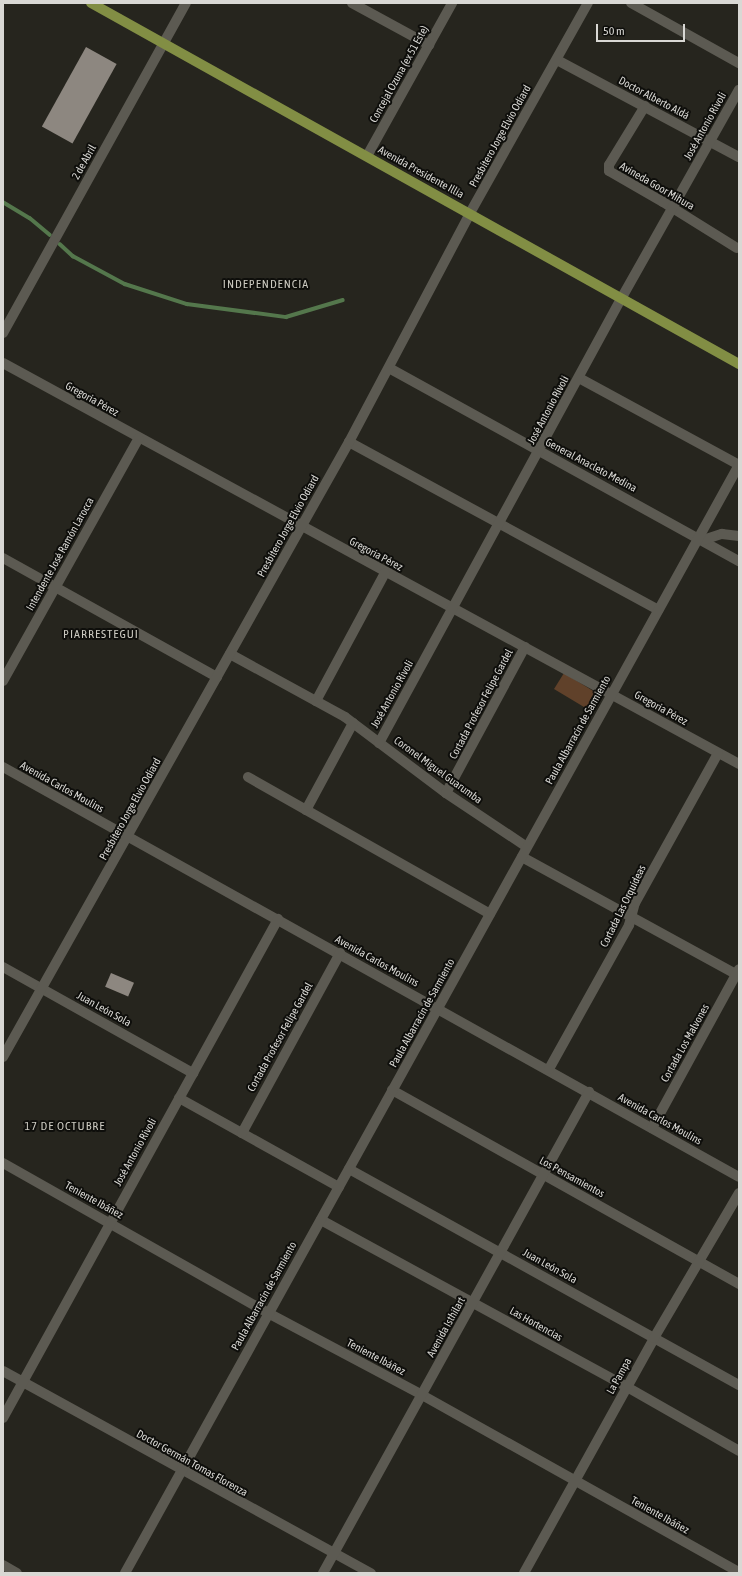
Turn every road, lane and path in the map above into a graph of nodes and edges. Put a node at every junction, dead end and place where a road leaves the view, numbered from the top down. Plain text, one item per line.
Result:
1 (91, 3) edge
2 (186, 3) edge
3 (352, 3) edge
4 (452, 3) edge
5 (588, 3) edge
6 (631, 3) edge
7 (164, 44) junction
8 (429, 46) junction
9 (557, 60) junction
10 (739, 63) edge
11 (739, 90) edge
12 (645, 106) junction
13 (710, 142) junction
14 (367, 156) junction
15 (739, 157) edge
16 (673, 207) junction
17 (470, 213) junction
18 (737, 248) dead end
19 (621, 299) junction
20 (3, 333) edge
21 (3, 363) edge
22 (739, 364) edge
23 (389, 368) junction
24 (579, 378) junction
25 (139, 438) junction
26 (349, 442) junction
27 (540, 451) junction
28 (739, 465) edge
29 (500, 524) junction
30 (301, 527) junction
31 (739, 536) edge
32 (701, 539) junction
33 (3, 558) edge
34 (739, 561) edge
35 (385, 573) junction
36 (55, 587) junction
37 (454, 609) junction
38 (658, 610) junction
39 (525, 647) junction
40 (230, 654) junction
41 (217, 676) junction
42 (3, 681) edge
43 (612, 694) junction
44 (316, 701) junction
45 (353, 723) junction
46 (379, 743) junction
47 (718, 753) junction
48 (739, 764) edge
49 (3, 767) edge
50 (248, 777) dead end
51 (446, 793) junction
52 (306, 810) junction
53 (128, 838) junction
54 (527, 847) junction
55 (522, 857) junction
56 (490, 914) junction
57 (631, 918) junction
58 (278, 920) junction
59 (340, 953) junction
60 (3, 967) edge
61 (738, 973) edge
62 (43, 989) junction
63 (438, 1008) junction
64 (3, 1057) edge
65 (549, 1069) junction
66 (193, 1073) junction
67 (392, 1090) junction
68 (589, 1092) junction
69 (179, 1098) junction
70 (652, 1128) junction
71 (242, 1133) junction
72 (3, 1163) edge
73 (349, 1169) junction
74 (544, 1175) junction
75 (739, 1177) edge
76 (339, 1188) junction
77 (739, 1193) edge
78 (320, 1220) junction
79 (110, 1222) junction
80 (501, 1252) junction
81 (699, 1262) junction
82 (739, 1284) edge
83 (473, 1303) junction
84 (268, 1313) junction
85 (654, 1338) junction
86 (3, 1372) edge
87 (23, 1382) junction
88 (739, 1385) edge
89 (627, 1387) junction
90 (422, 1395) junction
91 (3, 1418) edge
92 (739, 1452) edge
93 (182, 1471) junction
94 (575, 1481) junction
95 (335, 1553) junction
96 (3, 1565) edge
97 (722, 1568) edge
98 (739, 1572) edge
99 (17, 1573) edge
100 (125, 1573) edge
101 (324, 1573) edge
102 (371, 1573) edge
103 (524, 1573) edge

1 - 7 main road, Avenida Presidente Illia
2 - 7 street, 2 de Abril
3 - 8 street
4 - 8 street, Concejal Ozuna (ex 51 Este)
5 - 9 street, Presbítero Jorge Elvio Odiard
6 - 10 street
7 - 14 main road, Avenida Presidente Illia
7 - 20 street, 2 de Abril
8 - 14 street, Concejal Ozuna (ex 51 Este)
9 - 12 street, Doctor Alberto Aldá
9 - 17 street, Presbítero Jorge Elvio Odiard
11 - 13 street, José Antonio Rívoli
12 - 13 street, Doctor Alberto Aldá
12 - 16 street, Avineda Goor Mihura
13 - 15 street, Doctor Alberto Aldá
13 - 16 street, José Antonio Rívoli
14 - 17 main road, Avenida Presidente Illia
16 - 18 street, Avineda Goor Mihura
16 - 19 street, José Antonio Rívoli
17 - 19 main road, Avenida Presidente Illia
17 - 23 street, Presbítero Jorge Elvio Odiard
19 - 22 main road, Avenida Presidente Illia
19 - 24 street, José Antonio Rívoli
21 - 25 street, Gregoria Pérez
23 - 26 street, Presbítero Jorge Elvio Odiard
23 - 27 street, General Anacleto Medina
24 - 27 street, José Antonio Rívoli
24 - 28 street
25 - 30 street, Gregoria Pérez
25 - 36 street, Intendente José Ramón Larocca
26 - 29 street
26 - 30 street, Presbítero Jorge Elvio Odiard
27 - 29 street, José Antonio Rívoli
27 - 32 street, General Anacleto Medina
28 - 32 street, Paula Albarracín de Sarmiento
29 - 37 street, José Antonio Rívoli
29 - 38 street
30 - 35 street, Gregoria Pérez
30 - 40 street, Presbítero Jorge Elvio Odiard
31 - 32 street
32 - 34 street, General Anacleto Medina
32 - 38 street, Paula Albarracín de Sarmiento
33 - 36 street
35 - 37 street, Gregoria Pérez
35 - 44 street
36 - 41 street
36 - 42 street, Intendente José Ramón Larocca
37 - 39 street, Gregoria Pérez
37 - 46 street, José Antonio Rívoli
38 - 43 street, Paula Albarracín de Sarmiento
39 - 43 street, Gregoria Pérez
39 - 51 street, Cortada Profesor Felipe Gardel
40 - 41 street, Presbítero Jorge Elvio Odiard
40 - 44 street, Coronel Miguel Guarumba
41 - 53 street, Presbítero Jorge Elvio Odiard
43 - 47 street, Gregoria Pérez
43 - 54 street, Paula Albarracín de Sarmiento
44 - 45 street, Coronel Miguel Guarumba
45 - 46 street, Coronel Miguel Guarumba
45 - 52 street
46 - 51 street, Coronel Miguel Guarumba
47 - 48 street, Gregoria Pérez
47 - 57 street, Cortada Las Orquídeas
49 - 53 street, Avenida Carlos Moulins
50 - 52 street
51 - 54 street, Coronel Miguel Guarumba
52 - 56 street
53 - 58 street, Avenida Carlos Moulins
53 - 62 street, Presbítero Jorge Elvio Odiard
54 - 55 street, Paula Albarracín de Sarmiento
55 - 56 street, Paula Albarracín de Sarmiento
55 - 57 street
56 - 63 street, Paula Albarracín de Sarmiento
57 - 61 street
57 - 65 street, Cortada Las Orquídeas
58 - 59 street, Avenida Carlos Moulins
58 - 66 street, José Antonio Rívoli
59 - 63 street, Avenida Carlos Moulins
59 - 71 street, Cortada Profesor Felipe Gardel
60 - 62 street, Juan León Sola
61 - 70 street, Cortada Los Malvones
62 - 64 street, Presbítero Jorge Elvio Odiard
62 - 66 street, Juan León Sola
63 - 65 street, Avenida Carlos Moulins
63 - 67 street, Paula Albarracín de Sarmiento
65 - 68 street, Avenida Carlos Moulins
66 - 69 street, José Antonio Rívoli
67 - 73 street, Paula Albarracín de Sarmiento
67 - 74 street, Los Pensamientos
68 - 70 street, Avenida Carlos Moulins
68 - 74 street, Avenida Isthilart
69 - 71 street
69 - 79 street, José Antonio Rívoli
70 - 75 street, Avenida Carlos Moulins
71 - 76 street
72 - 79 street, Teniente Ibáñez
73 - 76 street, Paula Albarracín de Sarmiento
73 - 80 street, Juan León Sola
74 - 80 street, Avenida Isthilart
74 - 81 street, Los Pensamientos
76 - 78 street, Paula Albarracín de Sarmiento
77 - 81 street, La Pampa
78 - 83 street, Las Hortencias
78 - 84 street, Paula Albarracín de Sarmiento
79 - 84 street, Teniente Ibáñez
79 - 87 street, José Antonio Rívoli
80 - 83 street, Avenida Isthilart
80 - 85 street, Juan León Sola
81 - 82 street, Los Pensamientos
81 - 85 street, La Pampa
83 - 89 street, Las Hortencias
83 - 90 street, Avenida Isthilart
84 - 90 street, Teniente Ibáñez
84 - 93 street, Paula Albarracín de Sarmiento
85 - 88 street, Juan León Sola
85 - 89 street, La Pampa
86 - 87 street, Doctor Germán Tomas Florenza
87 - 91 street, José Antonio Rívoli
87 - 93 street, Doctor Germán Tomas Florenza
89 - 92 street, Las Hortencias
89 - 94 street, La Pampa
90 - 94 street, Teniente Ibáñez
90 - 95 street, Avenida Isthilart
93 - 95 street, Doctor Germán Tomas Florenza
93 - 100 street, Paula Albarracín de Sarmiento
94 - 97 street, Teniente Ibáñez
94 - 103 street, La Pampa
95 - 101 street, Avenida Isthilart
95 - 102 street, Doctor Germán Tomas Florenza
96 - 99 street
97 - 98 street, Teniente Ibáñez

